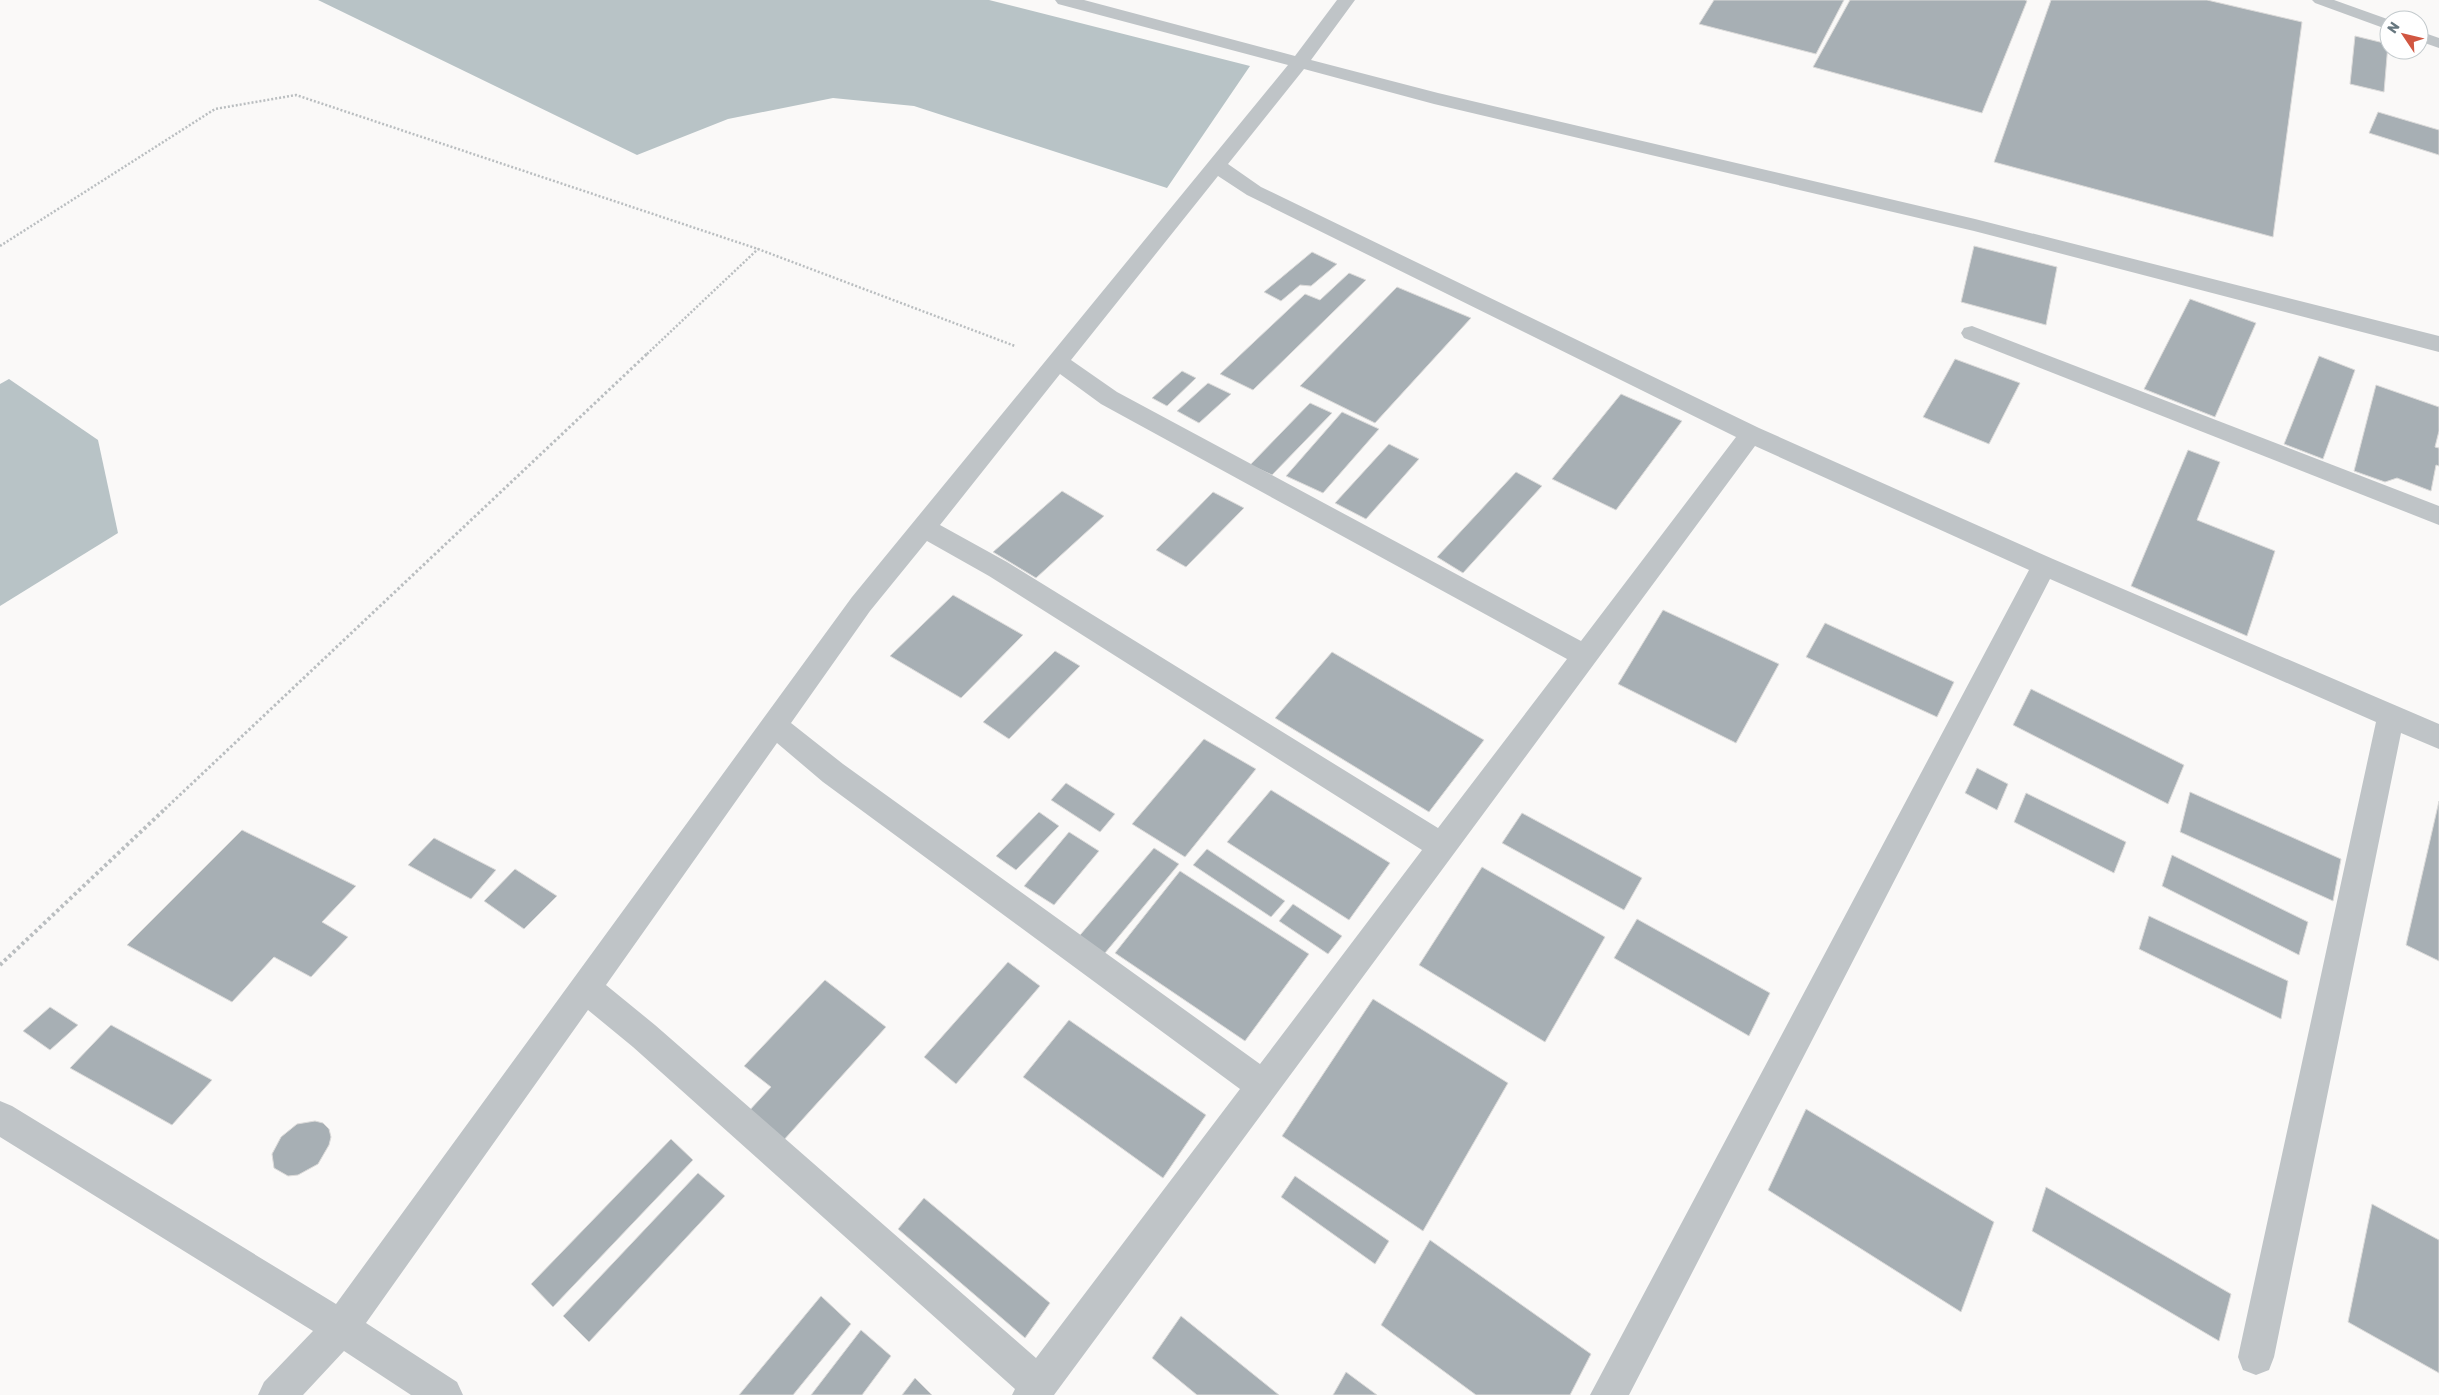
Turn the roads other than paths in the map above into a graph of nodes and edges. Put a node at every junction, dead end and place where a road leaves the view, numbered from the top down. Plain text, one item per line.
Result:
1 (1064, 0) edge
2 (1346, 0) edge
3 (2320, 0) edge
4 (2379, 21) edge
5 (1300, 62) junction
6 (1217, 166) junction
7 (1972, 333) dead end
8 (2439, 344) edge
9 (1058, 362) junction
10 (1751, 434) junction
11 (2439, 516) edge
12 (923, 527) junction
13 (2044, 566) junction
14 (1585, 656) junction
15 (2391, 715) junction
16 (774, 725) junction
17 (2439, 736) edge
18 (1443, 847) junction
19 (585, 988) junction
20 (1263, 1086) junction
21 (0, 1118) edge
22 (341, 1328) junction
23 (2256, 1357) dead end
24 (1035, 1390) edge
25 (277, 1395) edge
26 (444, 1395) edge
27 (1609, 1395) edge

1 - 5 street
2 - 5 street
3 - 4 lane
5 - 6 street
5 - 8 street
6 - 9 street
6 - 10 street
7 - 11 street
9 - 12 street
9 - 14 street
10 - 13 street
10 - 14 street
12 - 16 street
12 - 18 street
13 - 15 street
13 - 27 street
14 - 18 street
15 - 17 street
15 - 23 street
16 - 19 street
16 - 20 street
18 - 20 street
19 - 22 street
19 - 24 street
20 - 24 street
21 - 22 street
22 - 25 street
22 - 26 street

